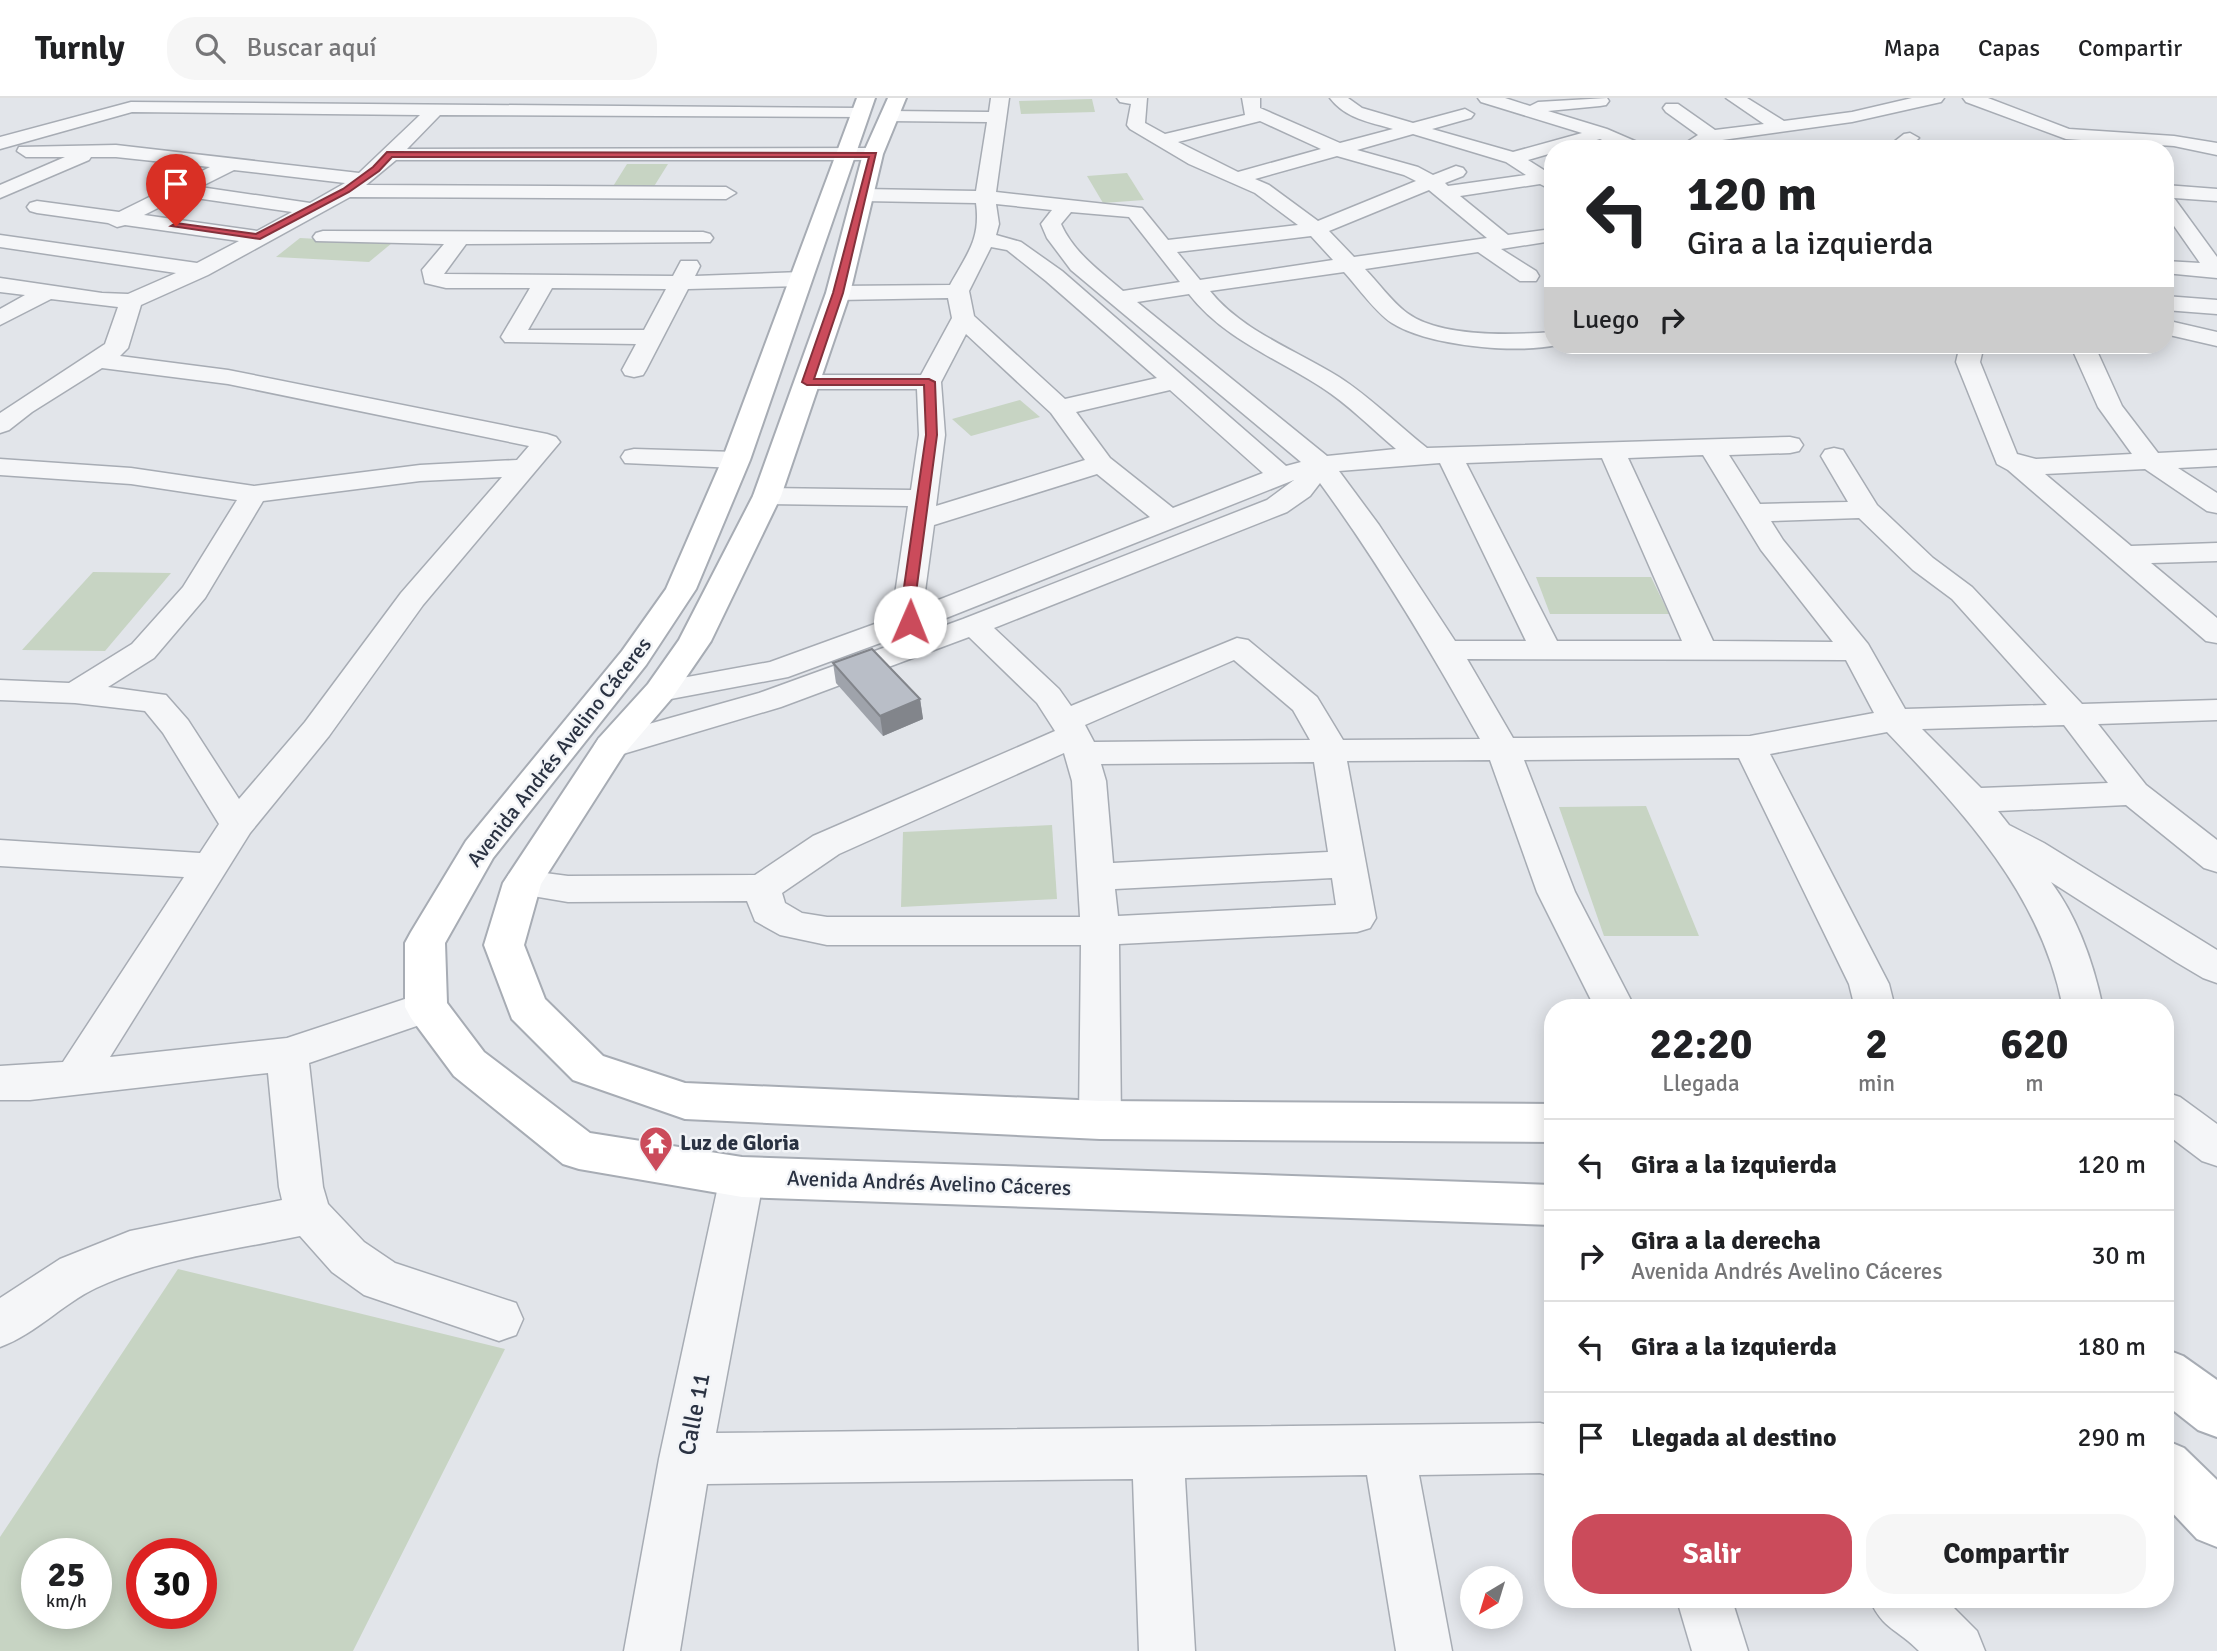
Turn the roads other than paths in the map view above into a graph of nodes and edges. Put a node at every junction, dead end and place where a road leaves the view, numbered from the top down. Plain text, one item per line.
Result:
1 (509, 98) edge
2 (1251, 98) edge
3 (1339, 98) edge
4 (1488, 98) edge
5 (1590, 98) edge
6 (1735, 98) edge
7 (1935, 98) edge
8 (1972, 98) edge
9 (1136, 99) edge
10 (2022, 100) dead end
11 (134, 103) edge
12 (207, 103) edge
13 (284, 104) edge
14 (356, 104) edge
15 (646, 105) edge
16 (768, 105) edge
17 (1995, 105) junction
18 (435, 106) edge
19 (877, 106) edge
20 (1819, 106) dead end
21 (998, 108) edge
22 (1672, 108) dead end
23 (1524, 110) junction
24 (496, 111) junction
25 (1465, 114) dead end
26 (1260, 116) junction
27 (1852, 117) junction
28 (2150, 120) dead end
29 (1414, 128) junction
30 (1601, 133) junction
31 (1711, 136) junction
32 (1785, 137) junction
33 (1910, 138) dead end
34 (1576, 140) edge
35 (1617, 140) edge
36 (1703, 140) edge
37 (1767, 140) dead end
38 (1907, 140) edge
39 (2159, 140) edge
40 (2173, 140) edge
41 (1161, 141) junction
42 (2174, 141) edge
43 (0, 143) edge
44 (2208, 147) edge
45 (1337, 148) junction
46 (1544, 149) edge
47 (95, 150) junction
48 (0, 151) edge
49 (390, 154) junction
50 (859, 154) junction
51 (608, 156) junction
52 (745, 156) junction
53 (2174, 157) edge
54 (1513, 158) junction
55 (232, 164) junction
56 (1456, 172) dead end
57 (1544, 177) edge
58 (1237, 178) junction
59 (1544, 180) edge
60 (355, 185) junction
61 (1439, 187) junction
62 (178, 190) junction
63 (0, 192) edge
64 (419, 192) junction
65 (589, 192) junction
66 (2174, 192) edge
67 (726, 193) junction
68 (863, 195) junction
69 (2217, 195) edge
70 (985, 197) junction
71 (1067, 204) junction
72 (37, 207) dead end
73 (312, 208) junction
74 (121, 219) junction
75 (1053, 228) junction
76 (1316, 229) junction
77 (2175, 229) edge
78 (2217, 232) edge
79 (1544, 236) edge
80 (257, 237) junction
81 (323, 237) dead end
82 (461, 237) junction
83 (376, 238) junction
84 (703, 239) junction
85 (985, 239) junction
86 (0, 241) edge
87 (1504, 242) junction
88 (1014, 246) junction
89 (1483, 246) junction
90 (1163, 247) junction
91 (58, 250) junction
92 (1351, 265) junction
93 (2174, 268) edge
94 (200, 270) junction
95 (2216, 270) edge
96 (1528, 276) dead end
97 (801, 279) junction
98 (545, 282) junction
99 (680, 283) junction
100 (0, 285) edge
101 (1195, 286) junction
102 (958, 291) junction
103 (47, 292) junction
104 (838, 293) junction
105 (1118, 298) junction
106 (131, 301) junction
107 (2174, 304) edge
108 (2217, 307) edge
109 (0, 317) edge
110 (963, 318) junction
111 (2174, 329) edge
112 (652, 337) junction
113 (2217, 339) edge
114 (1544, 340) edge
115 (1970, 354) edge
116 (2086, 354) edge
117 (98, 360) junction
118 (634, 370) dead end
119 (807, 382) junction
120 (929, 382) junction
121 (1173, 382) junction
122 (1060, 408) junction
123 (0, 425) edge
124 (1790, 445) dead end
125 (1712, 449) junction
126 (1612, 452) junction
127 (1436, 456) junction
128 (1834, 456) dead end
129 (634, 457) dead end
130 (2217, 458) edge
131 (736, 460) junction
132 (2150, 461) junction
133 (1101, 464) junction
134 (2018, 464) junction
135 (1321, 465) junction
136 (0, 467) edge
137 (525, 468) junction
138 (1281, 475) junction
139 (254, 494) junction
140 (767, 496) junction
141 (2217, 505) edge
142 (922, 509) junction
143 (1866, 510) junction
144 (1752, 513) junction
145 (1170, 520) junction
146 (2217, 552) edge
147 (2125, 555) junction
148 (910, 622) junction
149 (974, 625) junction
150 (2217, 634) edge
151 (1446, 650) junction
152 (1546, 650) junction
153 (1702, 651) junction
154 (1857, 651) junction
155 (0, 690) edge
156 (660, 691) junction
157 (75, 693) junction
158 (2217, 710) edge
159 (2073, 714) junction
160 (1894, 720) junction
161 (577, 728) junction
162 (1074, 736) junction
163 (611, 746) junction
164 (1750, 747) junction
165 (1503, 749) junction
166 (1329, 752) junction
167 (2134, 793) junction
168 (1983, 815) junction
169 (237, 824) junction
170 (0, 853) edge
171 (2217, 859) edge
172 (1348, 864) junction
173 (211, 866) junction
174 (1096, 877) junction
175 (522, 883) junction
176 (762, 888) junction
177 (1100, 930) junction
178 (2217, 968) edge
179 (1610, 999) edge
180 (1873, 999) edge
181 (2082, 999) edge
182 (426, 1007) junction
183 (287, 1054) junction
184 (76, 1077) junction
185 (0, 1083) edge
186 (2174, 1116) edge
187 (1100, 1121) junction
188 (1544, 1124) edge
189 (2217, 1148) edge
190 (742, 1177) junction
191 (1544, 1205) edge
192 (309, 1214) junction
193 (499, 1319) dead end
194 (0, 1325) edge
195 (2174, 1380) edge
196 (2217, 1412) edge
197 (1544, 1449) edge
198 (1389, 1450) junction
199 (1158, 1453) junction
200 (685, 1460) junction
201 (2174, 1477) edge
202 (2217, 1518) edge
203 (1707, 1608) edge
204 (652, 1651) edge
205 (1167, 1651) edge
206 (1424, 1651) edge
207 (1720, 1651) edge

1 - 24 street
2 - 26 street
3 - 29 street
4 - 23 street
5 - 23 street
6 - 32 street
7 - 27 street
8 - 17 street
9 - 41 street
10 - 17 street
11 - 12 street
11 - 43 street
11 - 47 street
12 - 13 street
13 - 14 street
14 - 18 street
15 - 16 street
15 - 24 street
15 - 51 street
16 - 19 street
16 - 52 street
17 - 39 street
18 - 24 street
18 - 49 street
19 - 21 street
19 - 50 street, Avenida Andrés Avelino Cáceres
20 - 27 street
21 - 70 street
22 - 31 street
23 - 30 street
25 - 29 street
26 - 41 street
26 - 45 street
27 - 32 street
28 - 40 street
29 - 45 street
29 - 54 street
30 - 34 street
30 - 35 street
31 - 32 street
31 - 36 street
32 - 37 street
33 - 38 street
41 - 58 street
42 - 44 street
44 - 53 street
45 - 58 street
45 - 61 street
46 - 54 street
47 - 48 street
47 - 55 street
47 - 63 street
49 - 51 street
49 - 60 street
50 - 52 street
50 - 68 street, Avenida Andrés Avelino Cáceres
50 - 97 street, Avenida Andrés Avelino Cáceres
51 - 52 street
51 - 65 street
52 - 67 street
54 - 57 street
55 - 60 street
55 - 62 street
56 - 61 street
58 - 76 street
59 - 61 street
60 - 64 street
60 - 73 street
61 - 76 street
61 - 87 street
62 - 73 street
62 - 74 street
64 - 65 street
64 - 83 street
65 - 67 street
66 - 69 street
67 - 84 street
68 - 70 street
68 - 104 street, Avenida Andrés Avelino Cáceres
70 - 71 street
70 - 85 street
71 - 75 street
71 - 90 street
72 - 74 street
73 - 80 street
74 - 80 street
74 - 91 street
75 - 88 street
75 - 105 street
76 - 90 street
76 - 92 street
77 - 78 street
77 - 95 street
79 - 87 street
80 - 94 street
81 - 83 street
82 - 83 street
82 - 84 street
82 - 98 street
84 - 99 street
85 - 88 street
85 - 102 street
86 - 91 street
87 - 89 street
88 - 121 street
89 - 92 street
89 - 96 street
90 - 101 street
91 - 94 street
92 - 101 street
92 - 114 street
93 - 95 street
94 - 106 street
97 - 99 street
97 - 131 street, Avenida Andrés Avelino Cáceres
98 - 99 street
98 - 112 street
99 - 112 street
100 - 103 street
101 - 105 street
101 - 127 street
102 - 104 street
102 - 110 street
103 - 106 street
103 - 109 street
104 - 119 street, Avenida Andrés Avelino Cáceres
105 - 135 street
106 - 117 street
107 - 108 street
110 - 120 street
110 - 122 street
111 - 113 street
112 - 118 street
115 - 134 street
116 - 132 street
117 - 123 street
117 - 137 street
119 - 120 street
119 - 140 street, Avenida Andrés Avelino Cáceres
120 - 142 street
121 - 122 street
121 - 138 street
122 - 133 street
124 - 125 street
125 - 126 street
125 - 144 street
126 - 127 street
126 - 153 street
127 - 135 street
127 - 152 street
128 - 143 street
129 - 131 street
130 - 132 street
131 - 161 street, Avenida Andrés Avelino Cáceres
132 - 134 street
132 - 141 street
133 - 142 street
133 - 145 street
134 - 147 street
135 - 138 street
135 - 149 street
135 - 151 street
136 - 139 street
137 - 139 street
137 - 169 street
138 - 145 street
139 - 157 street
140 - 142 street
140 - 156 street, Avenida Andrés Avelino Cáceres
142 - 148 street
143 - 144 street
143 - 159 street
144 - 154 street
145 - 148 street
146 - 147 street
147 - 150 street
148 - 156 street
149 - 162 street
149 - 163 street
151 - 152 street
151 - 165 street
152 - 153 street
153 - 154 street
154 - 160 street
155 - 157 street
156 - 161 street
156 - 163 street, Avenida Andrés Avelino Cáceres
157 - 169 street
158 - 159 street
159 - 160 street
159 - 167 street
160 - 164 street
160 - 168 street
161 - 182 street, Avenida Andrés Avelino Cáceres
162 - 166 street
162 - 166 street
162 - 174 street
162 - 176 street
163 - 175 street, Avenida Andrés Avelino Cáceres
164 - 165 street
164 - 180 street
165 - 166 street
165 - 179 street
166 - 172 street
167 - 168 street
167 - 171 street
168 - 178 street
168 - 181 street
169 - 173 street
170 - 173 street
172 - 174 street
172 - 177 street
173 - 184 street
174 - 177 street
175 - 176 street
175 - 187 street, Avenida Andrés Avelino Cáceres
176 - 177 street
177 - 187 street
182 - 183 street
182 - 190 street, Avenida Andrés Avelino Cáceres
183 - 184 street
183 - 192 street
184 - 185 street
186 - 189 street
187 - 188 street, Avenida Andrés Avelino Cáceres
190 - 191 street, Avenida Andrés Avelino Cáceres
190 - 200 street, Calle 11
192 - 193 street
192 - 194 street
195 - 196 street
197 - 198 street
198 - 199 street
198 - 206 street
199 - 200 street
199 - 205 street
200 - 204 street, Calle 11
201 - 202 street
203 - 207 street

